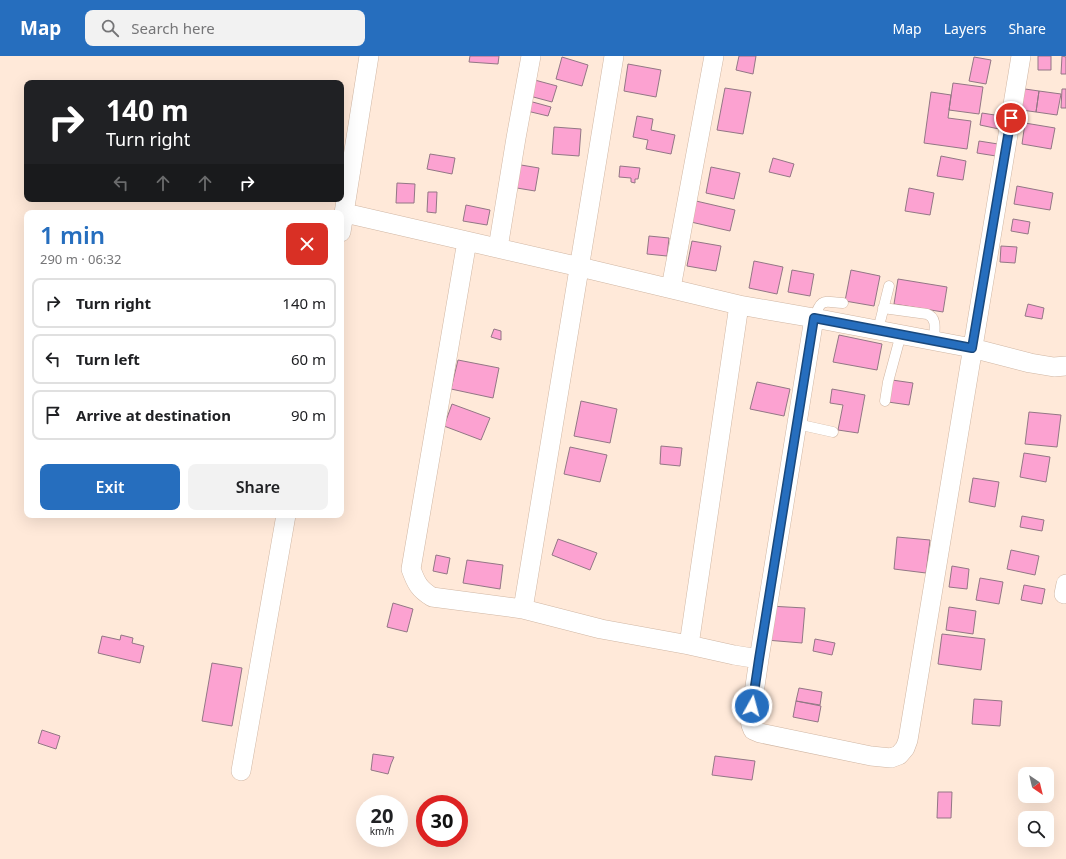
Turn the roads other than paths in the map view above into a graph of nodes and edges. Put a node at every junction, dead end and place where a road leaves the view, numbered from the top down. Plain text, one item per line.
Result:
1 (369, 56) edge
2 (531, 56) edge
3 (614, 56) edge
4 (714, 56) edge
5 (1021, 56) edge
6 (345, 213) junction
7 (344, 218) edge
8 (467, 241) junction
9 (498, 248) junction
10 (580, 266) junction
11 (889, 286) dead end
12 (671, 288) junction
13 (843, 303) dead end
14 (739, 305) junction
15 (883, 308) junction
16 (814, 318) junction
17 (878, 330) junction
18 (901, 334) junction
19 (934, 341) junction
20 (972, 348) junction
21 (1066, 366) edge
22 (885, 401) dead end
23 (797, 424) junction
24 (833, 432) dead end
25 (285, 518) edge
26 (523, 610) junction
27 (689, 645) junction
28 (759, 659) junction
29 (241, 771) dead end

1 - 6 street
2 - 9 street
3 - 10 street
4 - 12 street
5 - 20 street
6 - 7 street
6 - 8 street
8 - 9 street
8 - 26 street
9 - 10 street
10 - 12 street
10 - 26 street
11 - 15 lane
12 - 14 street
13 - 16 lane
14 - 16 street
14 - 27 street
15 - 17 lane
15 - 19 lane
16 - 17 street
16 - 23 street
17 - 18 street
18 - 19 street
18 - 22 lane
19 - 20 street
20 - 21 street
20 - 28 street
23 - 24 lane
23 - 28 street
25 - 29 street
26 - 27 street
27 - 28 street

